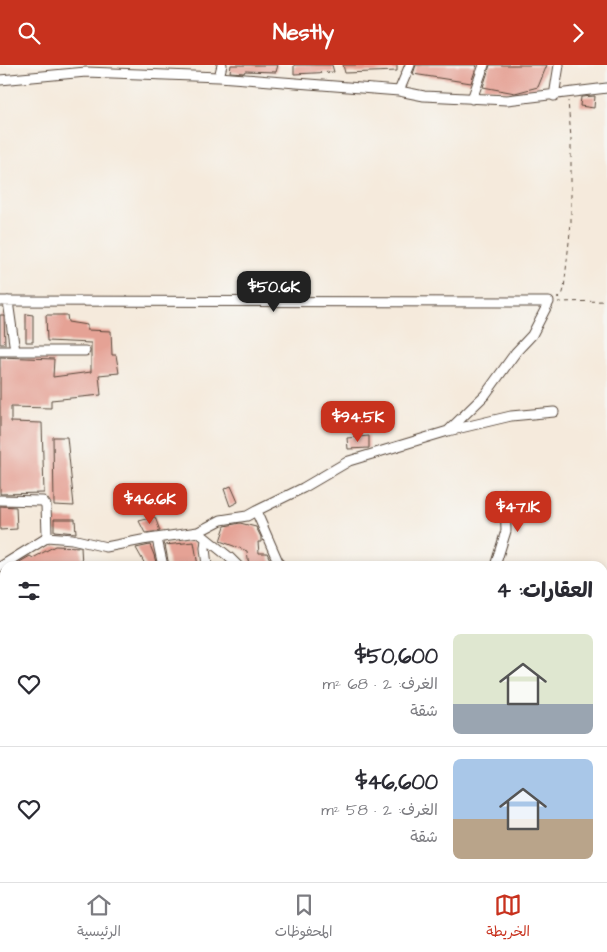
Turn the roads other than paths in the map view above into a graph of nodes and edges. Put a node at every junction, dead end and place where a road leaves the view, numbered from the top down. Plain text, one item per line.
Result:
1 (222, 65) edge
2 (410, 65) edge
3 (484, 65) edge
4 (558, 65) edge
5 (87, 69) edge
6 (154, 69) edge
7 (219, 77) junction
8 (0, 80) edge
9 (607, 88) edge
10 (399, 91) junction
11 (554, 96) junction
12 (472, 99) junction
13 (4, 301) edge
14 (0, 351) edge
15 (15, 351) junction
16 (86, 351) dead end
17 (554, 413) dead end
18 (448, 431) junction
19 (505, 494) dead end
20 (0, 500) edge
21 (256, 511) junction
22 (198, 532) junction
23 (47, 537) junction
24 (157, 539) junction
25 (206, 539) junction
26 (9, 561) edge
27 (162, 561) edge
28 (206, 561) edge
29 (232, 561) edge
30 (278, 561) edge
31 (497, 561) edge

1 - 7 street
2 - 10 street
3 - 12 street
4 - 11 street
5 - 6 street
5 - 8 street
6 - 7 street
7 - 10 street
9 - 11 street
10 - 12 street
11 - 12 street
13 - 15 street
13 - 18 street
14 - 15 street
15 - 16 street
17 - 18 street
18 - 21 street
19 - 31 street
20 - 23 street
21 - 22 street
21 - 30 street
22 - 24 street
22 - 25 street
23 - 24 street
23 - 26 street
24 - 27 street
25 - 28 street
25 - 29 street

